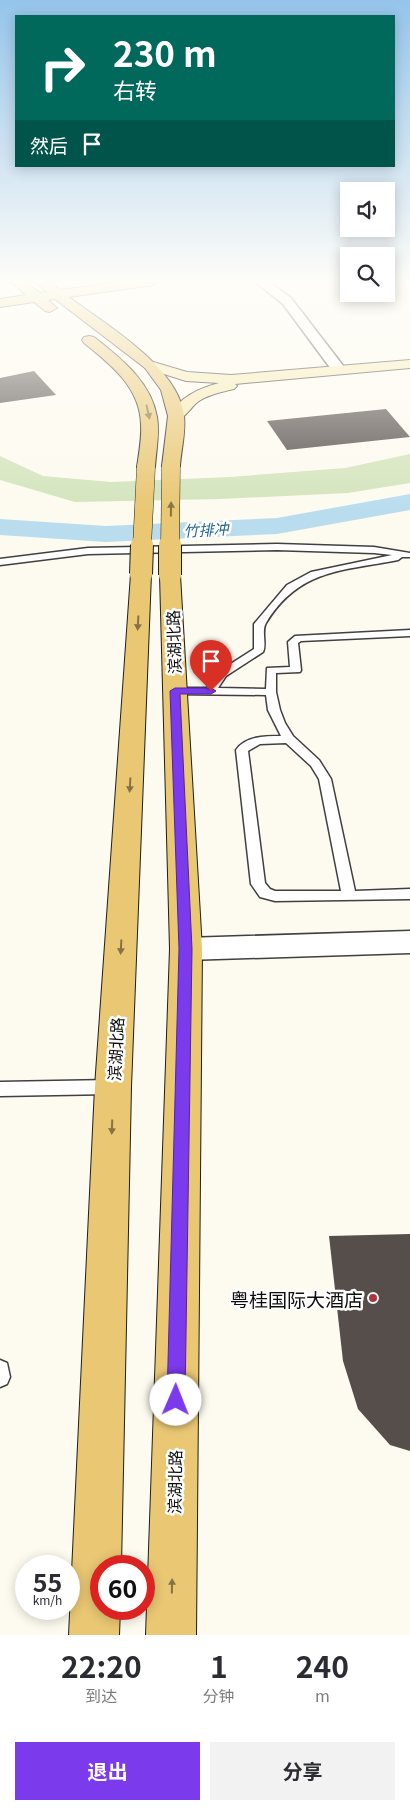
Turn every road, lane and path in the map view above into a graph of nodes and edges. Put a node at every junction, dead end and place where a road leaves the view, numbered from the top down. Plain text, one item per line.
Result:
1 (109, 357) edge
2 (139, 357) edge
3 (329, 357) edge
4 (410, 364) edge
5 (150, 365) junction
6 (410, 369) edge
7 (339, 370) junction
8 (176, 416) junction
9 (410, 555) edge
10 (0, 562) edge
11 (156, 575) junction
12 (410, 633) edge
13 (175, 691) junction
14 (211, 691) junction
15 (271, 692) junction
16 (290, 740) junction
17 (410, 894) edge
18 (350, 896) junction
19 (410, 942) edge
20 (186, 949) junction
21 (113, 1087) junction
22 (0, 1089) edge
23 (0, 1370) edge
24 (0, 1377) edge
25 (94, 1635) edge
26 (171, 1635) edge

1 -> 11 main road, 滨湖北路, bridge
2 - 5 main road, 滨湖北路
3 - 7 street
4 - 7 main road
5 - 7 main road
5 - 8 main road, 滨湖北路
6 - 8 main road
11 -> 8 main road, 滨湖北路, bridge
9 - 10 lane
9 - 14 lane
11 - 13 main road, 滨湖北路
11 -> 21 main road, 滨湖北路
12 - 15 lane
13 - 14 lane
13 - 20 main road, 滨湖北路
14 - 15 lane
15 - 16 lane
16 - 18 lane
16 - 18 lane
17 - 18 lane
19 - 20 street
26 -> 20 main road, 滨湖北路
21 - 22 lane
21 -> 25 main road, 滨湖北路
23 - 24 lane

